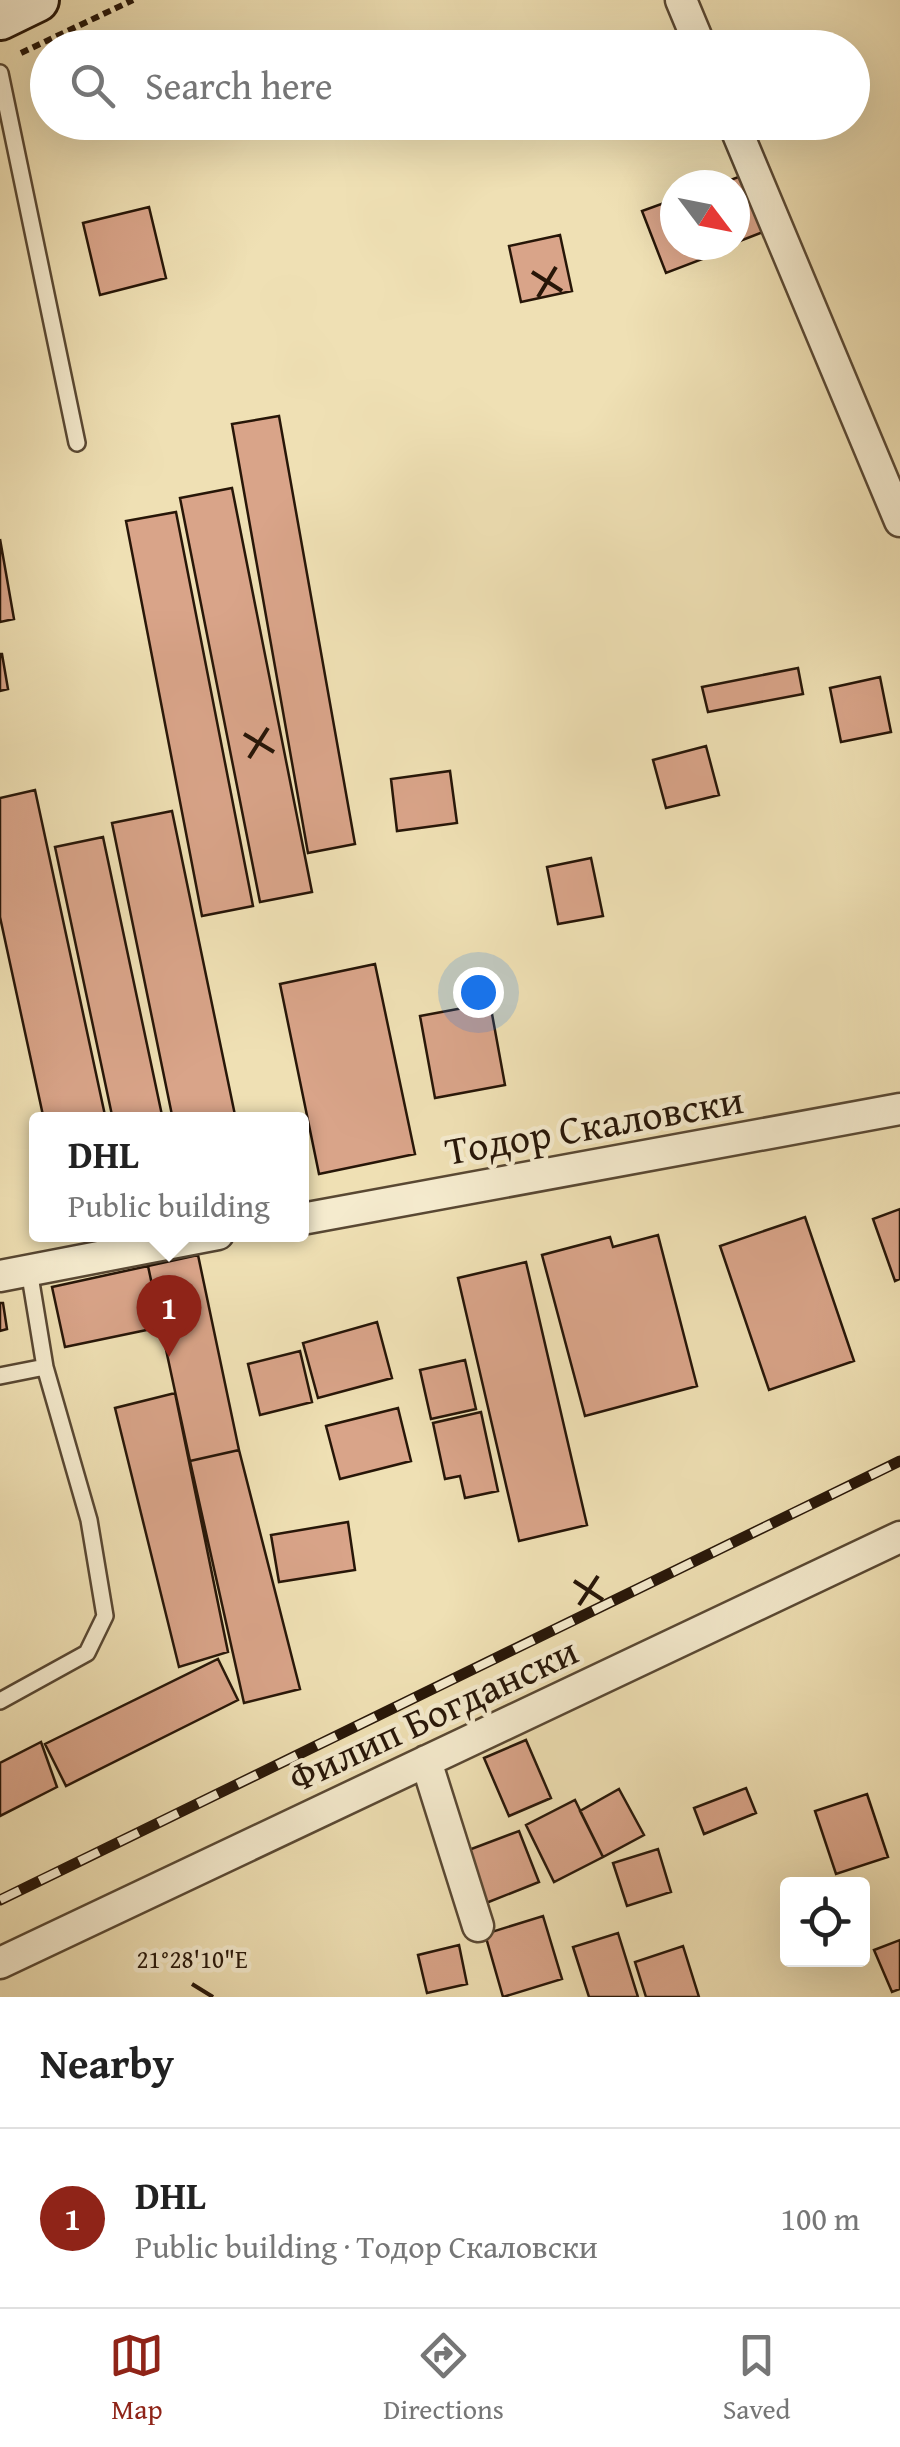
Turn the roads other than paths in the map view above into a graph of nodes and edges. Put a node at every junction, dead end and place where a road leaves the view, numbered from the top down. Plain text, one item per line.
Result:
1 (37, 0) edge
2 (681, 0) edge
3 (694, 30) edge
4 (6, 37) edge
5 (0, 73) edge
6 (740, 140) edge
7 (77, 444) dead end
8 (900, 521) edge
9 (900, 1109) edge
10 (309, 1218) edge
11 (176, 1242) edge
12 (14, 1273) edge
13 (45, 1366) junction
14 (0, 1376) edge
15 (900, 1538) edge
16 (0, 1701) edge
17 (426, 1762) junction
18 (478, 1926) dead end
19 (0, 1964) edge

1 - 4 main road
2 - 3 street
5 - 7 lane
6 - 8 street
9 - 10 street, Тодор Скаловски
11 - 12 street
12 - 13 lane
13 - 14 lane
13 - 16 lane
15 - 17 street, Филип Богдански
17 - 18 street
17 - 19 street, Филип Богдански

